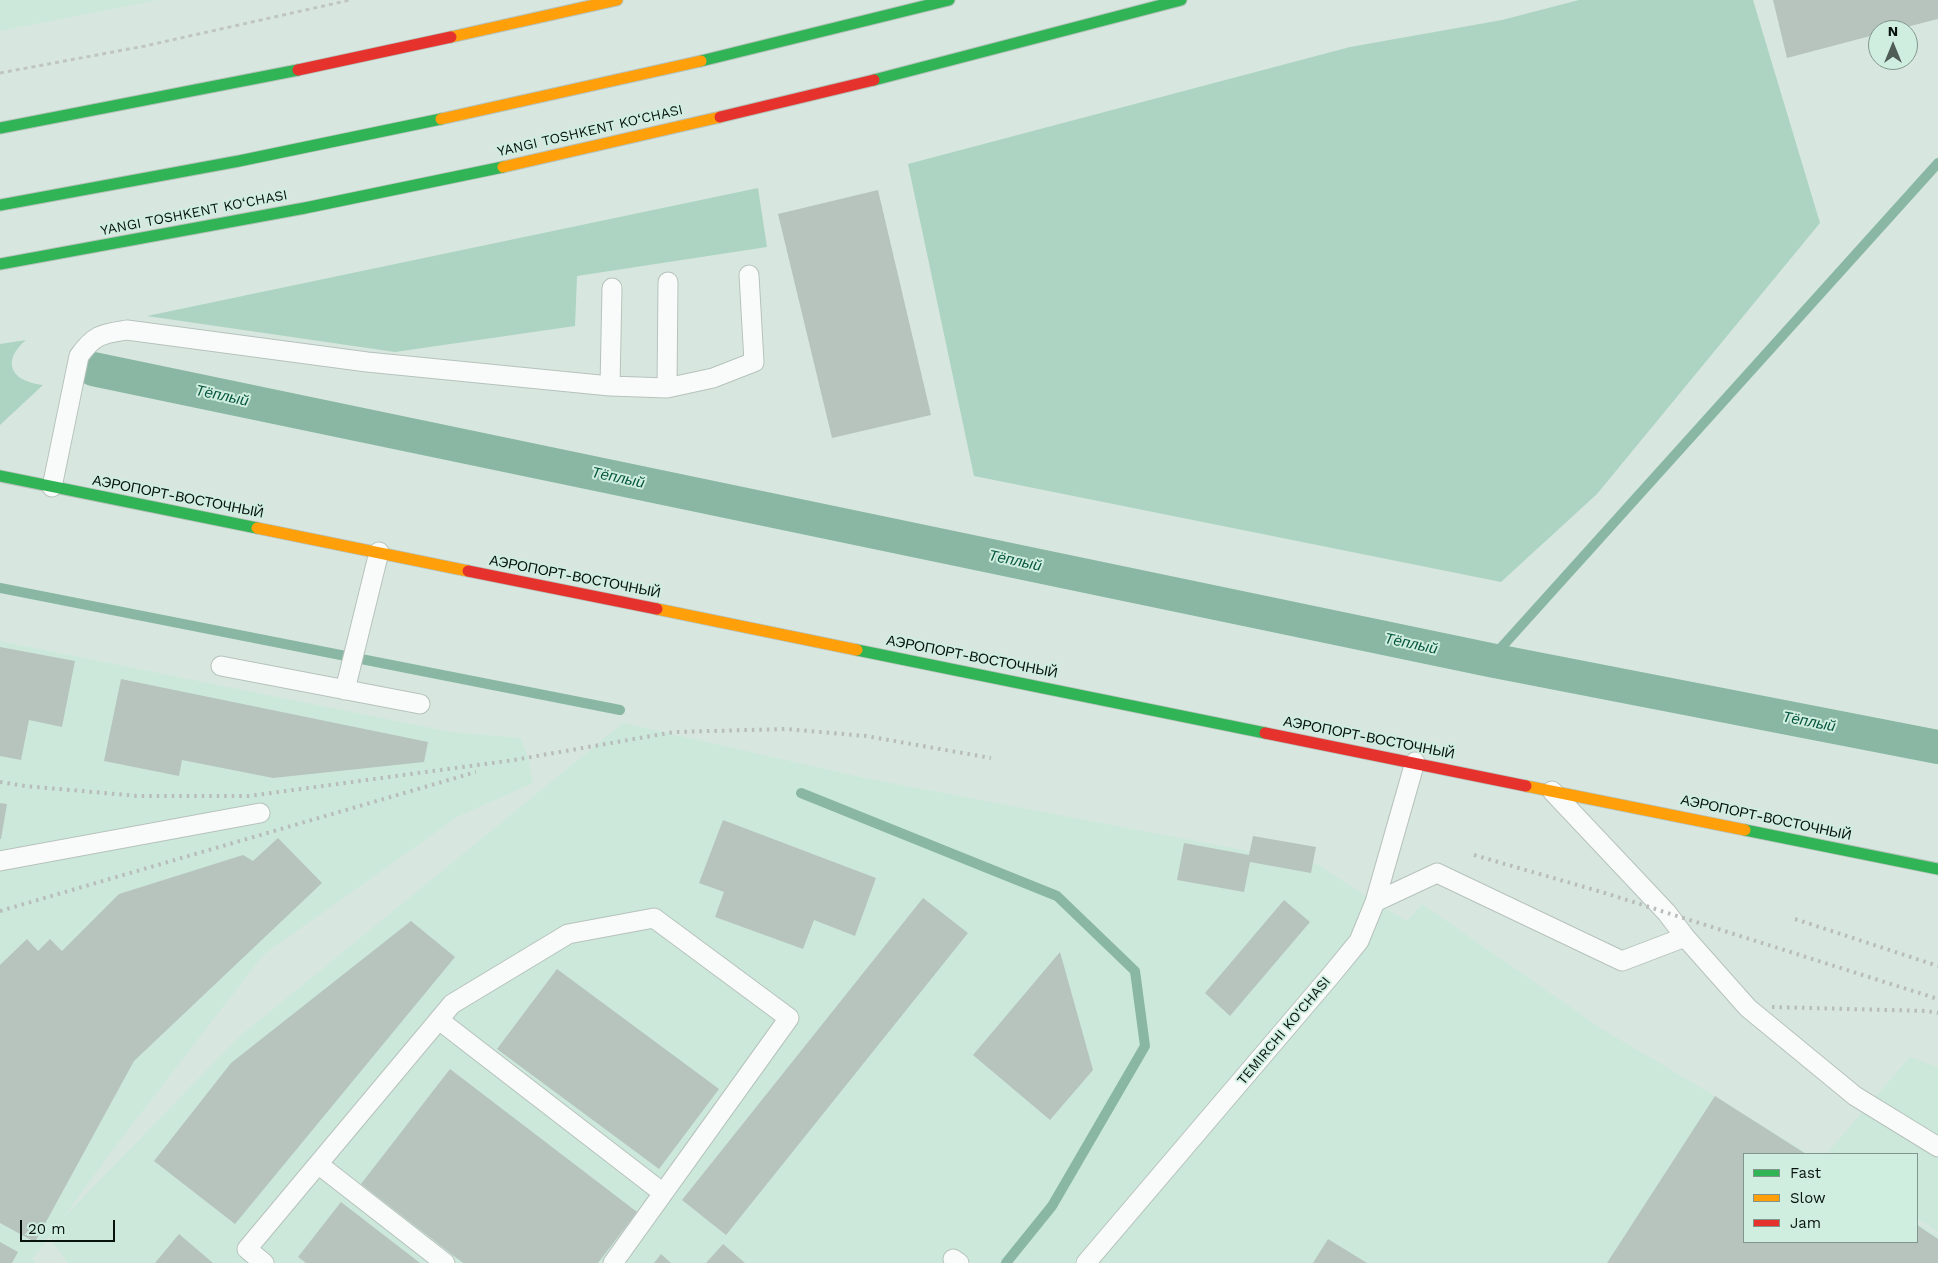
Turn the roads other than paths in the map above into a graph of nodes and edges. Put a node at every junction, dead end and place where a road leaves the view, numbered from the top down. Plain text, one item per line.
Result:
1 (617, 0) edge
2 (949, 0) edge
3 (1180, 0) edge
4 (0, 128) edge
5 (0, 204) edge
6 (0, 264) edge
7 (749, 274) dead end
8 (668, 282) dead end
9 (612, 288) dead end
10 (610, 386) junction
11 (667, 388) junction
12 (0, 476) edge
13 (52, 487) junction
14 (379, 552) junction
15 (221, 666) dead end
16 (345, 690) junction
17 (420, 704) dead end
18 (1415, 762) junction
19 (1551, 790) junction
20 (260, 813) dead end
21 (0, 861) edge
22 (1938, 869) edge
23 (1375, 902) junction
24 (1685, 937) junction
25 (439, 1020) junction
26 (1938, 1147) edge
27 (318, 1164) junction
28 (663, 1193) junction
29 (264, 1263) edge
30 (445, 1263) edge
31 (613, 1263) edge
32 (1086, 1263) edge

1 - 4 main road
2 - 5 main road
3 - 6 main road, YANGI TOSHKENT KO‘CHASI
7 - 11 lane
8 - 11 lane
9 - 10 lane
10 - 11 lane
10 - 13 lane
12 - 13 main road, АЭРОПОРТ-ВОСТОЧНЫЙ
13 - 14 main road, АЭРОПОРТ-ВОСТОЧНЫЙ
14 - 16 lane
14 - 18 main road, АЭРОПОРТ-ВОСТОЧНЫЙ
15 - 16 lane
16 - 17 lane
18 - 19 main road, АЭРОПОРТ-ВОСТОЧНЫЙ
18 - 23 lane, TEMIRCHI KO'CHASI
19 - 22 main road, АЭРОПОРТ-ВОСТОЧНЫЙ
19 - 24 lane
20 - 21 lane
23 - 24 lane
23 - 32 lane, TEMIRCHI KO'CHASI
24 - 26 lane
25 - 27 lane
25 - 28 lane
25 - 28 lane
27 - 29 lane
27 - 30 lane
28 - 31 lane

